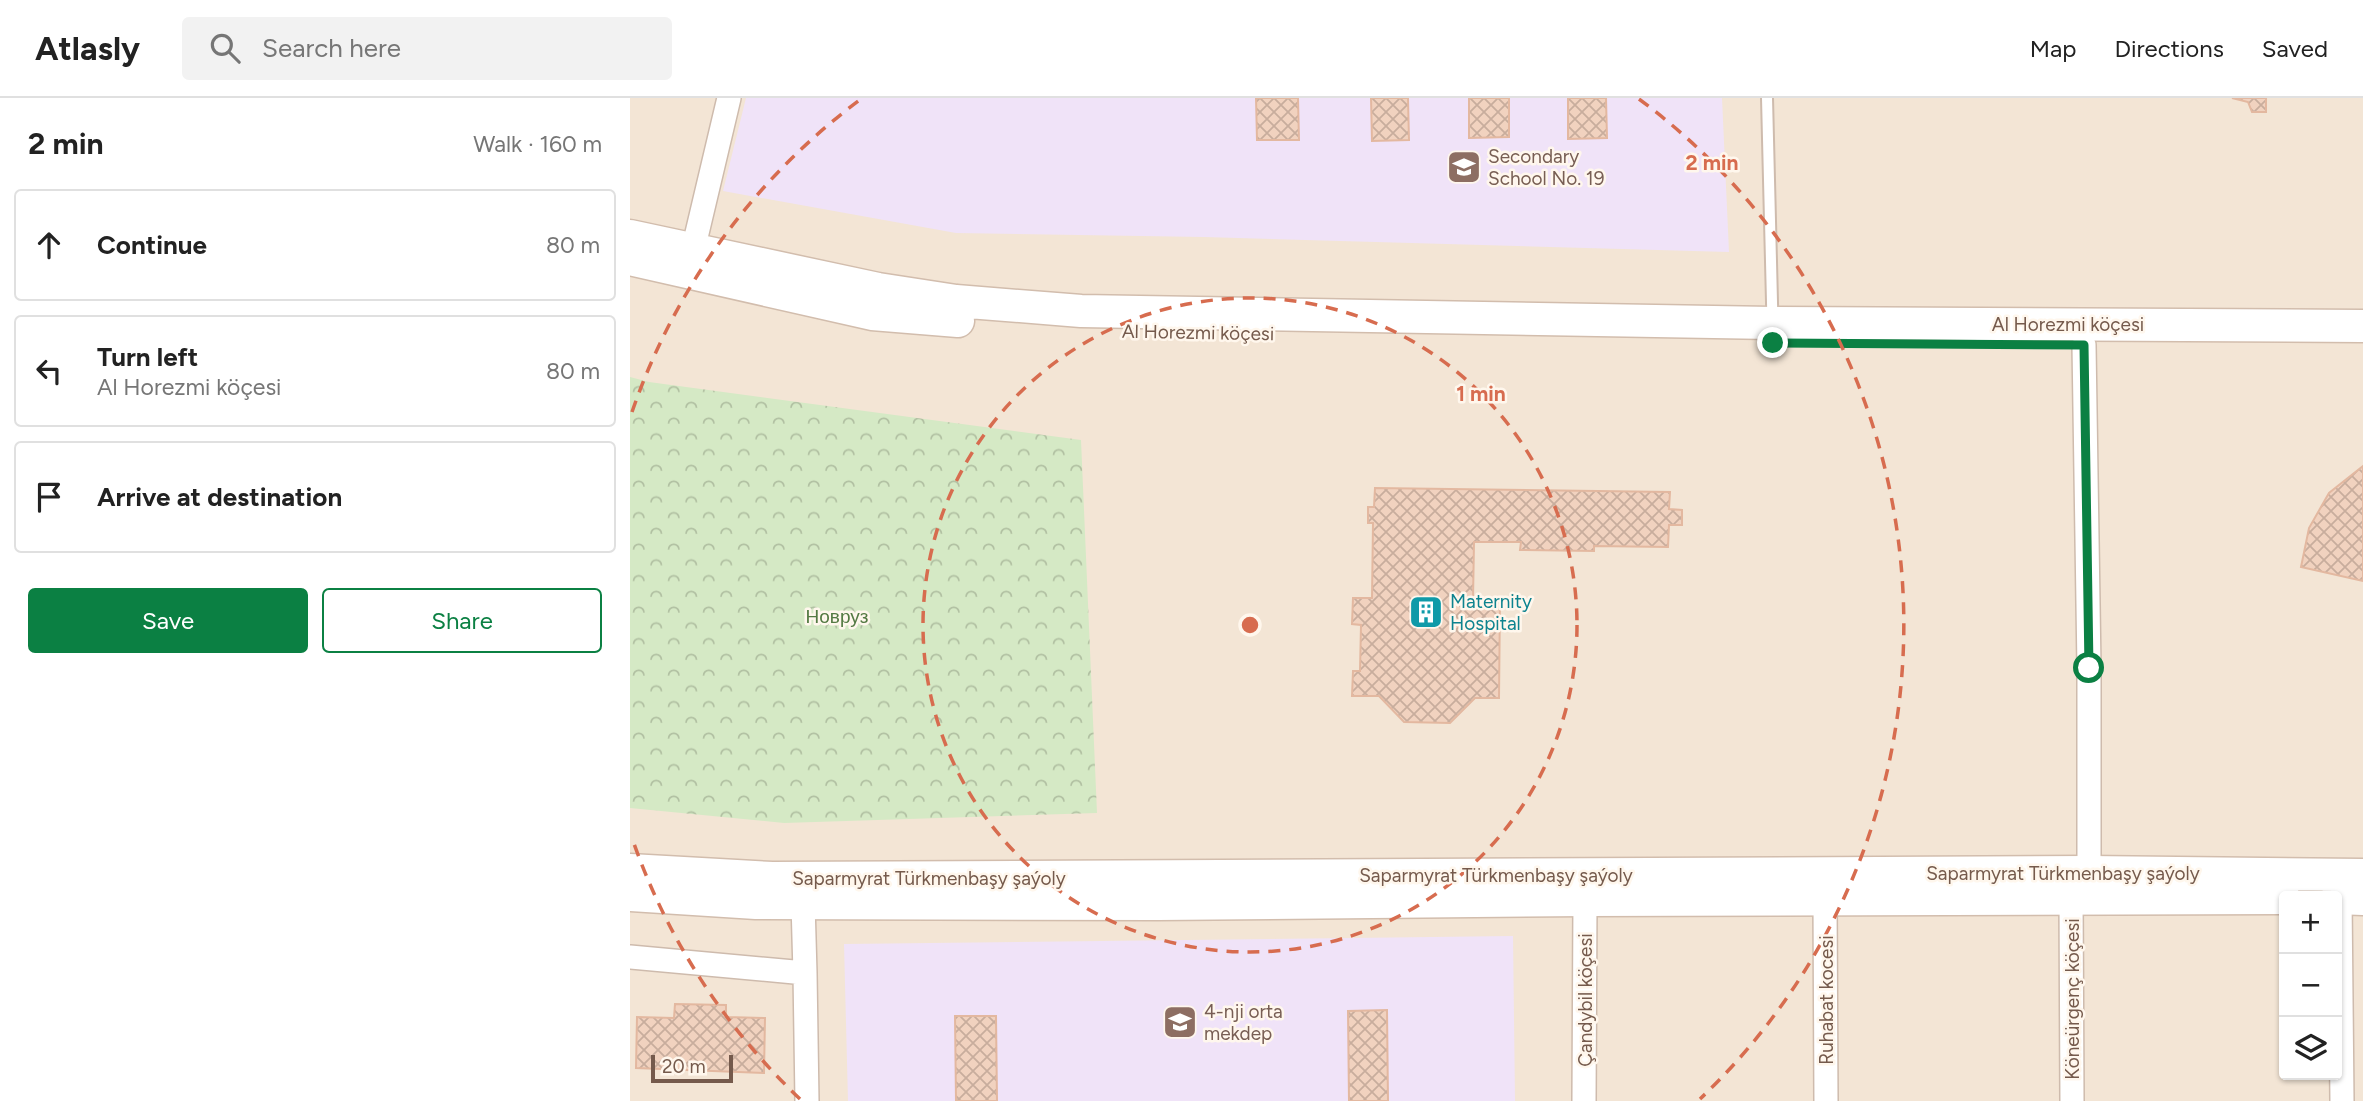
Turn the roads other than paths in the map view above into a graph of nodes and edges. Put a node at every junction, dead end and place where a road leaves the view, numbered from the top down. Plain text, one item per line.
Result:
1 (729, 98) edge
2 (1767, 98) edge
3 (630, 236) edge
4 (693, 250) junction
5 (630, 259) edge
6 (2363, 326) edge
7 (1772, 333) junction
8 (2084, 345) junction
9 (2363, 347) edge
10 (630, 870) edge
11 (2089, 872) junction
12 (2363, 875) edge
13 (630, 895) edge
14 (2071, 897) junction
15 (2279, 898) edge
16 (1825, 899) junction
17 (2347, 899) edge
18 (1585, 900) junction
19 (803, 903) junction
20 (630, 957) edge
21 (805, 973) junction
22 (807, 1101) edge
23 (1584, 1101) edge
24 (1826, 1101) edge
25 (2073, 1101) edge
26 (2342, 1101) edge

1 - 4 street
2 - 7 lane
3 - 4 street, Al Horezmi köçesi
4 - 7 street, Al Horezmi köçesi
5 - 7 street, Al Horezmi köçesi
6 - 7 street, Al Horezmi köçesi
7 - 8 street, Al Horezmi köçesi
8 - 9 street, Al Horezmi köçesi
8 - 11 street
10 - 11 street, Saparmyrat Türkmenbaşy şaýoly
11 - 12 street, Saparmyrat Türkmenbaşy şaýoly
13 - 19 street, Saparmyrat Türkmenbaşy şaýoly
14 - 15 street, Saparmyrat Türkmenbaşy şaýoly
14 - 16 street, Saparmyrat Türkmenbaşy şaýoly
14 - 25 street, Köneürgenç köçesi
16 - 18 street, Saparmyrat Türkmenbaşy şaýoly
16 - 24 street, Ruhabat kocesi
17 - 26 street
18 - 19 street, Saparmyrat Türkmenbaşy şaýoly
18 - 23 street, Çandybil köçesi
19 - 21 street
20 - 21 street
21 - 22 street

